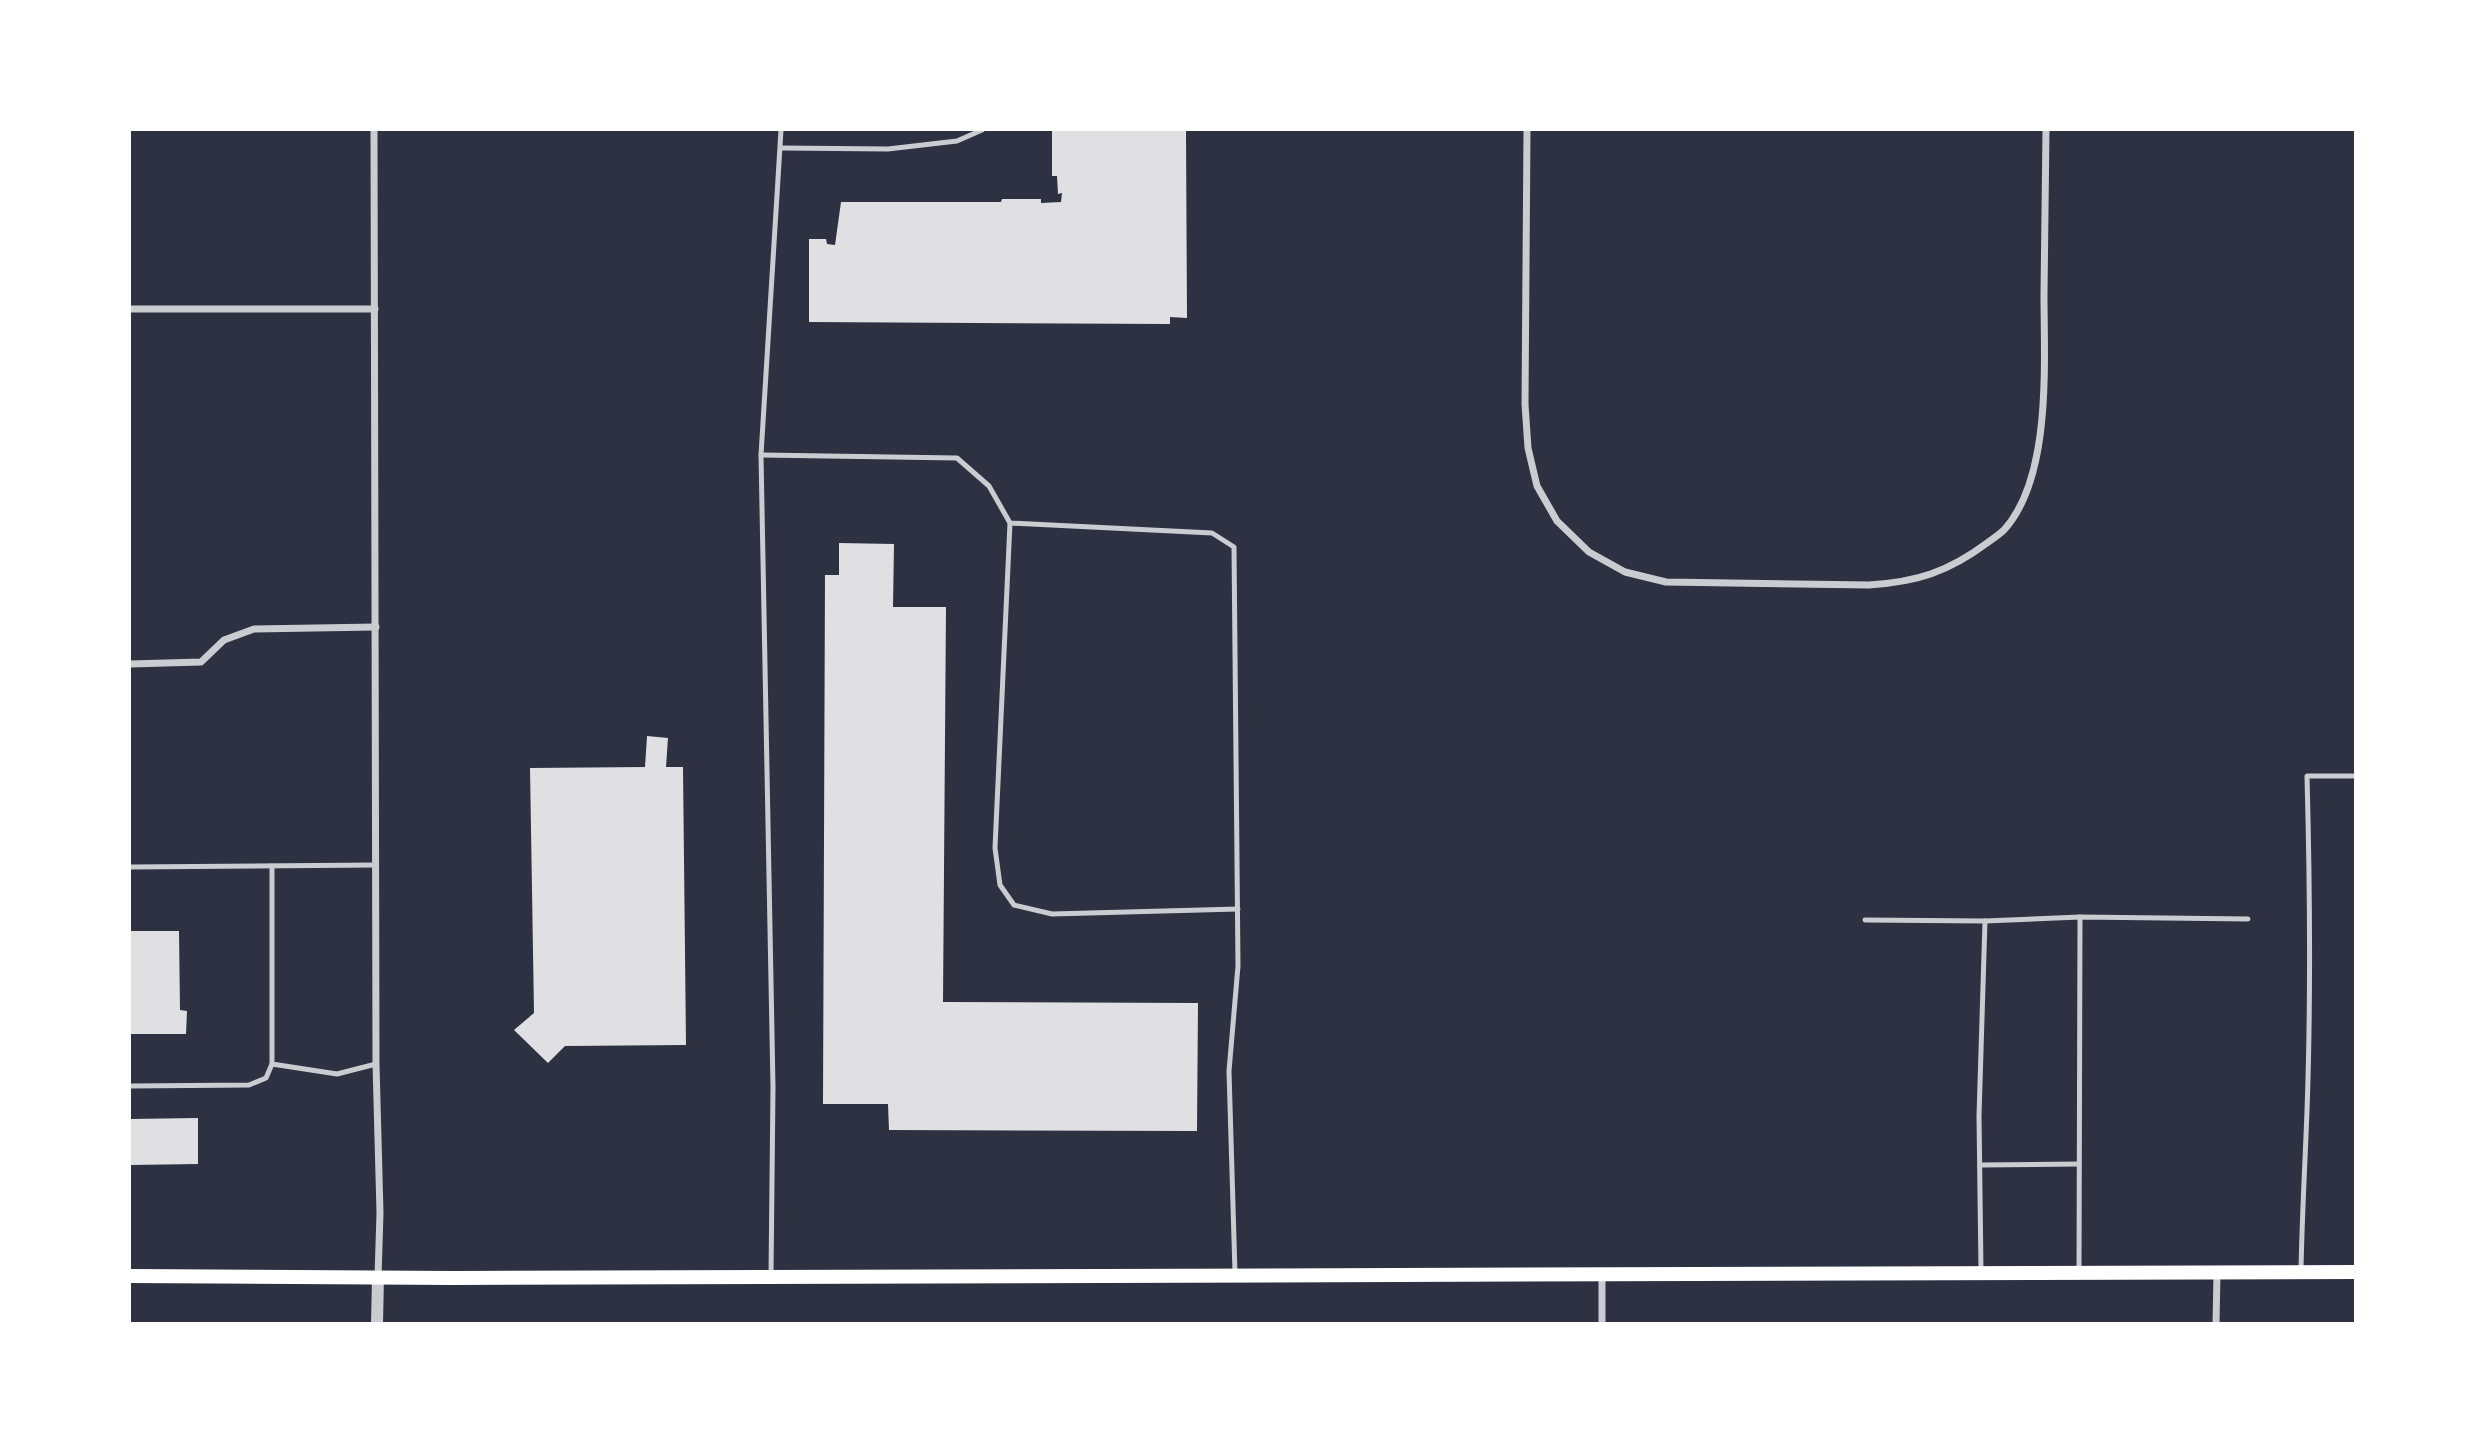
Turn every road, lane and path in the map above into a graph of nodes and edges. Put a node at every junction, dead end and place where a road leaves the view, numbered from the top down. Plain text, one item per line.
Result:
1 (374, 130) edge
2 (781, 130) edge
3 (982, 130) edge
4 (1527, 130) edge
5 (2046, 130) edge
6 (781, 148) junction
7 (130, 309) edge
8 (375, 309) junction
9 (761, 455) junction
10 (1010, 523) junction
11 (376, 626) junction
12 (130, 664) edge
13 (2356, 776) edge
14 (376, 865) junction
15 (272, 866) junction
16 (130, 867) edge
17 (1238, 909) junction
18 (2080, 917) junction
19 (2248, 919) dead end
20 (1865, 920) dead end
21 (1985, 921) junction
22 (272, 1064) junction
23 (376, 1064) junction
24 (130, 1086) edge
25 (2079, 1164) junction
26 (1980, 1165) junction
27 (2301, 1272) junction
28 (2356, 1272) edge
29 (1981, 1273) junction
30 (2080, 1273) junction
31 (2217, 1273) junction
32 (1602, 1274) junction
33 (130, 1276) edge
34 (771, 1276) junction
35 (1235, 1276) junction
36 (378, 1277) junction
37 (377, 1324) edge
38 (1602, 1324) edge
39 (2216, 1324) edge

1 - 8 street
2 - 6 lane
3 - 6 lane
4 - 5 street
6 - 9 lane
7 - 8 street
8 - 11 street
9 - 10 lane
9 - 34 lane
10 - 17 lane
10 - 17 lane
11 - 12 street
11 - 14 street
13 - 27 lane
14 - 15 lane
14 - 23 street
15 - 16 lane
15 - 22 lane
17 - 35 lane
18 - 19 lane
18 - 21 lane
18 - 25 lane
20 - 21 lane
21 - 26 lane
22 - 23 lane
22 - 24 lane
23 - 36 street
25 - 26 lane
25 - 30 lane
26 - 29 lane
27 - 28 main road
27 - 31 main road
29 - 30 main road
29 - 32 main road
30 - 31 main road
31 - 39 street
32 - 35 main road
32 - 38 street
33 - 36 main road
34 - 35 main road
34 - 36 main road
36 - 37 street

